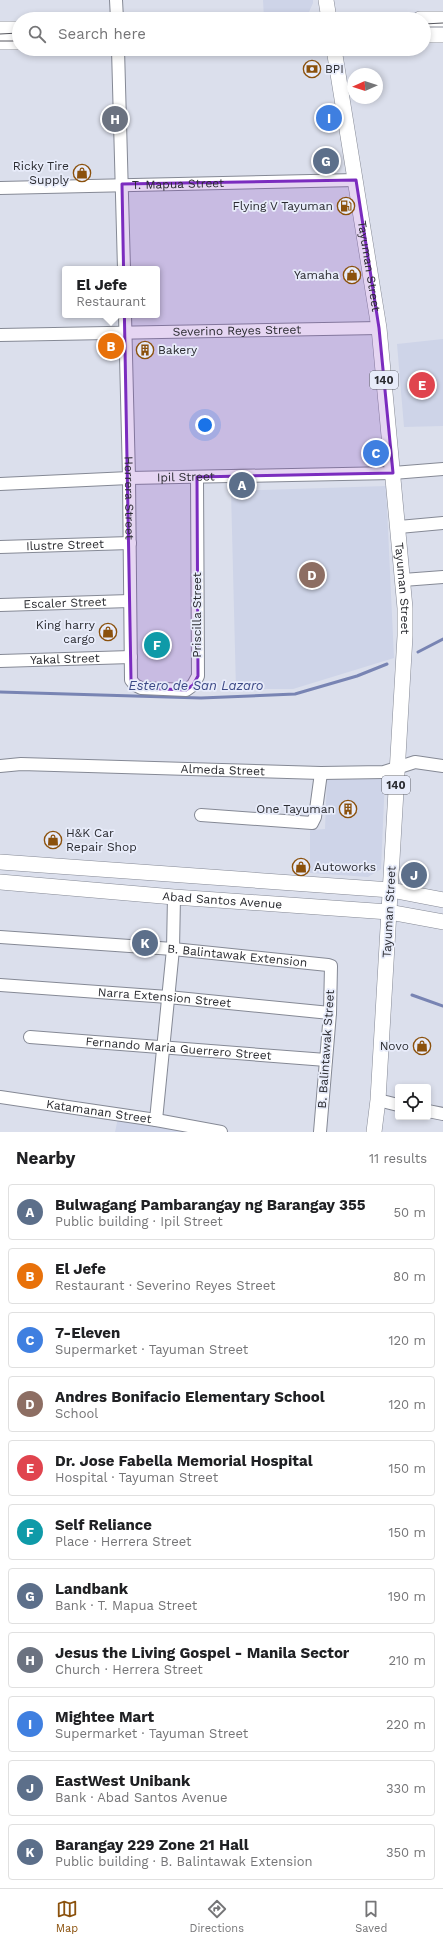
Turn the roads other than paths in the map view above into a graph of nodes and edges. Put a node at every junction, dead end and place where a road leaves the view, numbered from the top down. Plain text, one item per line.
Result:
1 (116, 0) edge
2 (326, 0) edge
3 (117, 12) edge
4 (329, 12) edge
5 (431, 19) edge
6 (443, 19) edge
7 (0, 29) edge
8 (12, 29) edge
9 (431, 35) edge
10 (443, 35) edge
11 (0, 42) edge
12 (12, 42) edge
13 (118, 56) edge
14 (335, 56) edge
15 (356, 180) junction
16 (122, 184) junction
17 (0, 188) edge
18 (124, 266) edge
19 (125, 318) edge
20 (379, 328) junction
21 (126, 332) junction
22 (0, 335) edge
23 (443, 469) edge
24 (393, 473) junction
25 (197, 477) junction
26 (129, 478) junction
27 (0, 484) edge
28 (443, 523) edge
29 (399, 527) junction
30 (130, 543) junction
31 (0, 547) edge
32 (443, 577) edge
33 (403, 580) junction
34 (130, 600) junction
35 (0, 605) edge
36 (131, 657) junction
37 (0, 661) edge
38 (131, 680) joint
39 (0, 766) edge
40 (443, 766) edge
41 (397, 768) junction
42 (321, 773) junction
43 (201, 815) dead end
44 (0, 862) edge
45 (0, 882) edge
46 (391, 890) junction
47 (174, 897) junction
48 (443, 900) edge
49 (389, 912) junction
50 (443, 922) edge
51 (0, 937) edge
52 (173, 949) junction
53 (331, 966) joint
54 (0, 985) edge
55 (168, 997) junction
56 (330, 1013) junction
57 (30, 1037) dead end
58 (163, 1046) junction
59 (326, 1060) junction
60 (0, 1097) edge
61 (378, 1100) junction
62 (395, 1103) edge
63 (431, 1112) edge
64 (443, 1114) edge
65 (156, 1120) junction
66 (221, 1132) edge
67 (320, 1132) edge
68 (374, 1132) edge

1 - 3 street
2 - 4 main road
5 - 6 main road
7 - 8 main road
9 - 10 main road
11 - 12 main road
13 - 16 street
14 - 15 main road, Tayuman Street / 140
15 - 16 street, T. Mapua Street
15 - 20 main road, Tayuman Street / 140
16 - 17 street, T. Mapua Street
16 - 18 street
19 - 21 street, Herrera Street
20 - 21 street, Severino Reyes Street
20 - 24 main road, Tayuman Street / 140
21 - 22 street, Severino Reyes Street
21 - 26 street, Herrera Street
23 - 24 street, Ipil Street
24 - 25 street, Ipil Street
24 - 29 main road, Tayuman Street / 140
25 - 26 street, Ipil Street
25 - 38 street, Priscilla Street
26 - 27 street, Ipil Street
26 - 30 street, Herrera Street
28 - 29 street
29 - 33 main road, Tayuman Street / 140
30 - 31 street, Ilustre Street
30 - 34 street, Herrera Street
32 - 33 street
33 - 41 main road, Tayuman Street / 140
34 - 35 street, Escaler Street
34 - 36 street, Herrera Street
36 - 37 street, Yakal Street
36 - 38 street, Herrera Street
39 - 42 street, Almeda Street
40 - 41 street, Almeda Street
41 - 42 street, Almeda Street
41 - 46 main road, Tayuman Street / 140
42 - 43 street
44 - 46 main road, Abad Santos Avenue
45 - 47 main road, Abad Santos Avenue
46 - 48 main road, Abad Santos Avenue
46 - 49 main road, Tayuman Street / 140
47 - 49 main road, Abad Santos Avenue
47 - 52 street
49 - 50 main road, Abad Santos Avenue
49 - 61 main road, Tayuman Street / 140
51 - 52 street, B. Balintawak Extension
52 - 53 street, B. Balintawak Extension
52 - 55 street
53 - 56 street, B. Balintawak Street
54 - 55 street, Narra Extension Street
55 - 56 street, Narra Extension Street
55 - 58 street
56 - 59 street, B. Balintawak Street
57 - 58 street, Fernando Maria Guerrero Street
58 - 59 street, Fernando Maria Guerrero Street
58 - 65 street
59 - 67 street, B. Balintawak Street
60 - 65 street, Katamanan Street
61 - 62 street
61 - 68 main road, Tayuman Street / 140
63 - 64 street
65 - 66 street, Katamanan Street

